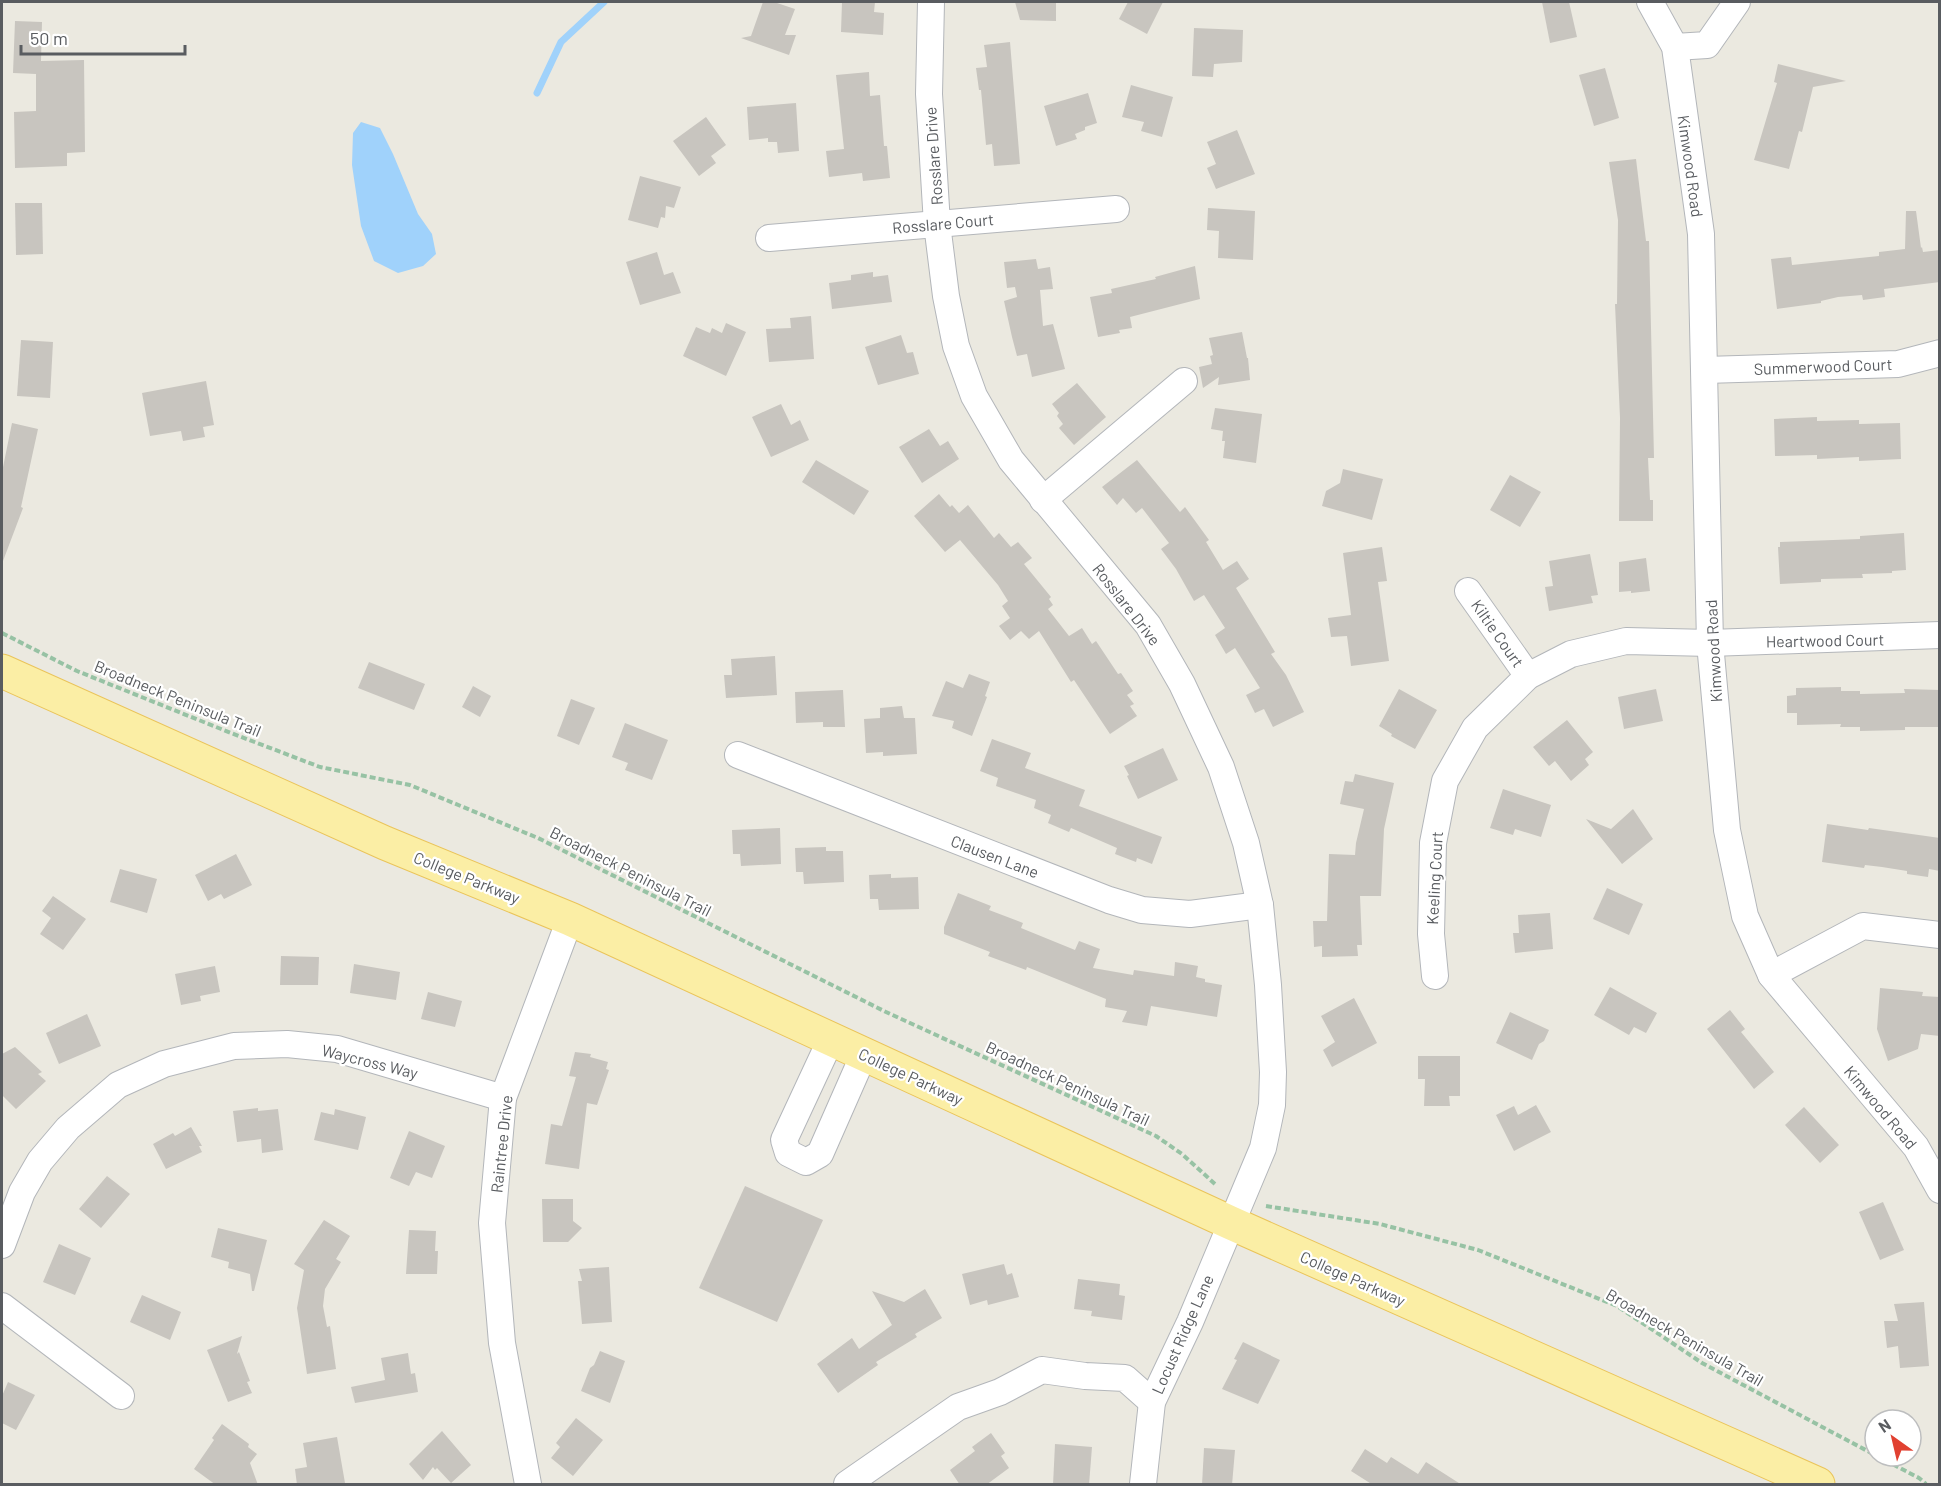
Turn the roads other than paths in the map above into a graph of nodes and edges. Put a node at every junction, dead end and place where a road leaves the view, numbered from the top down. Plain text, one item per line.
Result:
1 (931, 2) edge
2 (1650, 2) edge
3 (1737, 2) edge
4 (1675, 47) junction
5 (1116, 209) dead end
6 (937, 224) junction
7 (769, 238) dead end
8 (1940, 353) edge
9 (1705, 370) junction
10 (1184, 381) dead end
11 (1043, 500) junction
12 (1468, 591) dead end
13 (1940, 635) edge
14 (1710, 643) junction
15 (2, 671) edge
16 (1528, 676) junction
17 (738, 755) dead end
18 (1260, 905) junction
19 (570, 919) junction
20 (1940, 934) edge
21 (1771, 975) junction
22 (1435, 976) dead end
23 (831, 1039) junction
24 (864, 1054) junction
25 (503, 1098) junction
26 (1940, 1190) edge
27 (1231, 1223) junction
28 (2, 1245) edge
29 (2, 1306) edge
30 (121, 1396) dead end
31 (1152, 1402) junction
32 (528, 1485) edge
33 (847, 1485) edge
34 (1143, 1485) edge
35 (1818, 1485) edge

1 - 6 street, Rosslare Drive
2 - 4 street
3 - 4 street
4 - 9 street, Kimwood Road
5 - 6 street, Rosslare Court
6 - 7 street, Rosslare Court
6 - 11 street, Rosslare Drive
8 - 9 street, Summerwood Court
9 - 14 street, Kimwood Road
10 - 11 street
11 - 18 street, Rosslare Drive
12 - 16 street, Kiltie Court
13 - 14 street, Heartwood Court
14 - 16 street, Keeling Court
14 - 21 street, Kimwood Road
15 - 19 main road, College Parkway
16 - 22 street, Keeling Court
17 - 18 street, Clausen Lane
18 - 27 street, Rosslare Drive
19 - 23 main road, College Parkway
19 - 25 street, Raintree Drive
20 - 21 street
21 - 26 street, Kimwood Road
23 - 24 main road, College Parkway
23 - 24 street
24 - 27 main road, College Parkway
25 - 28 street, Waycross Way
25 - 32 street, Raintree Drive
27 - 31 street, Locust Ridge Lane
27 - 35 main road, College Parkway
29 - 30 street
31 - 33 street
31 - 34 street, Locust Ridge Lane

